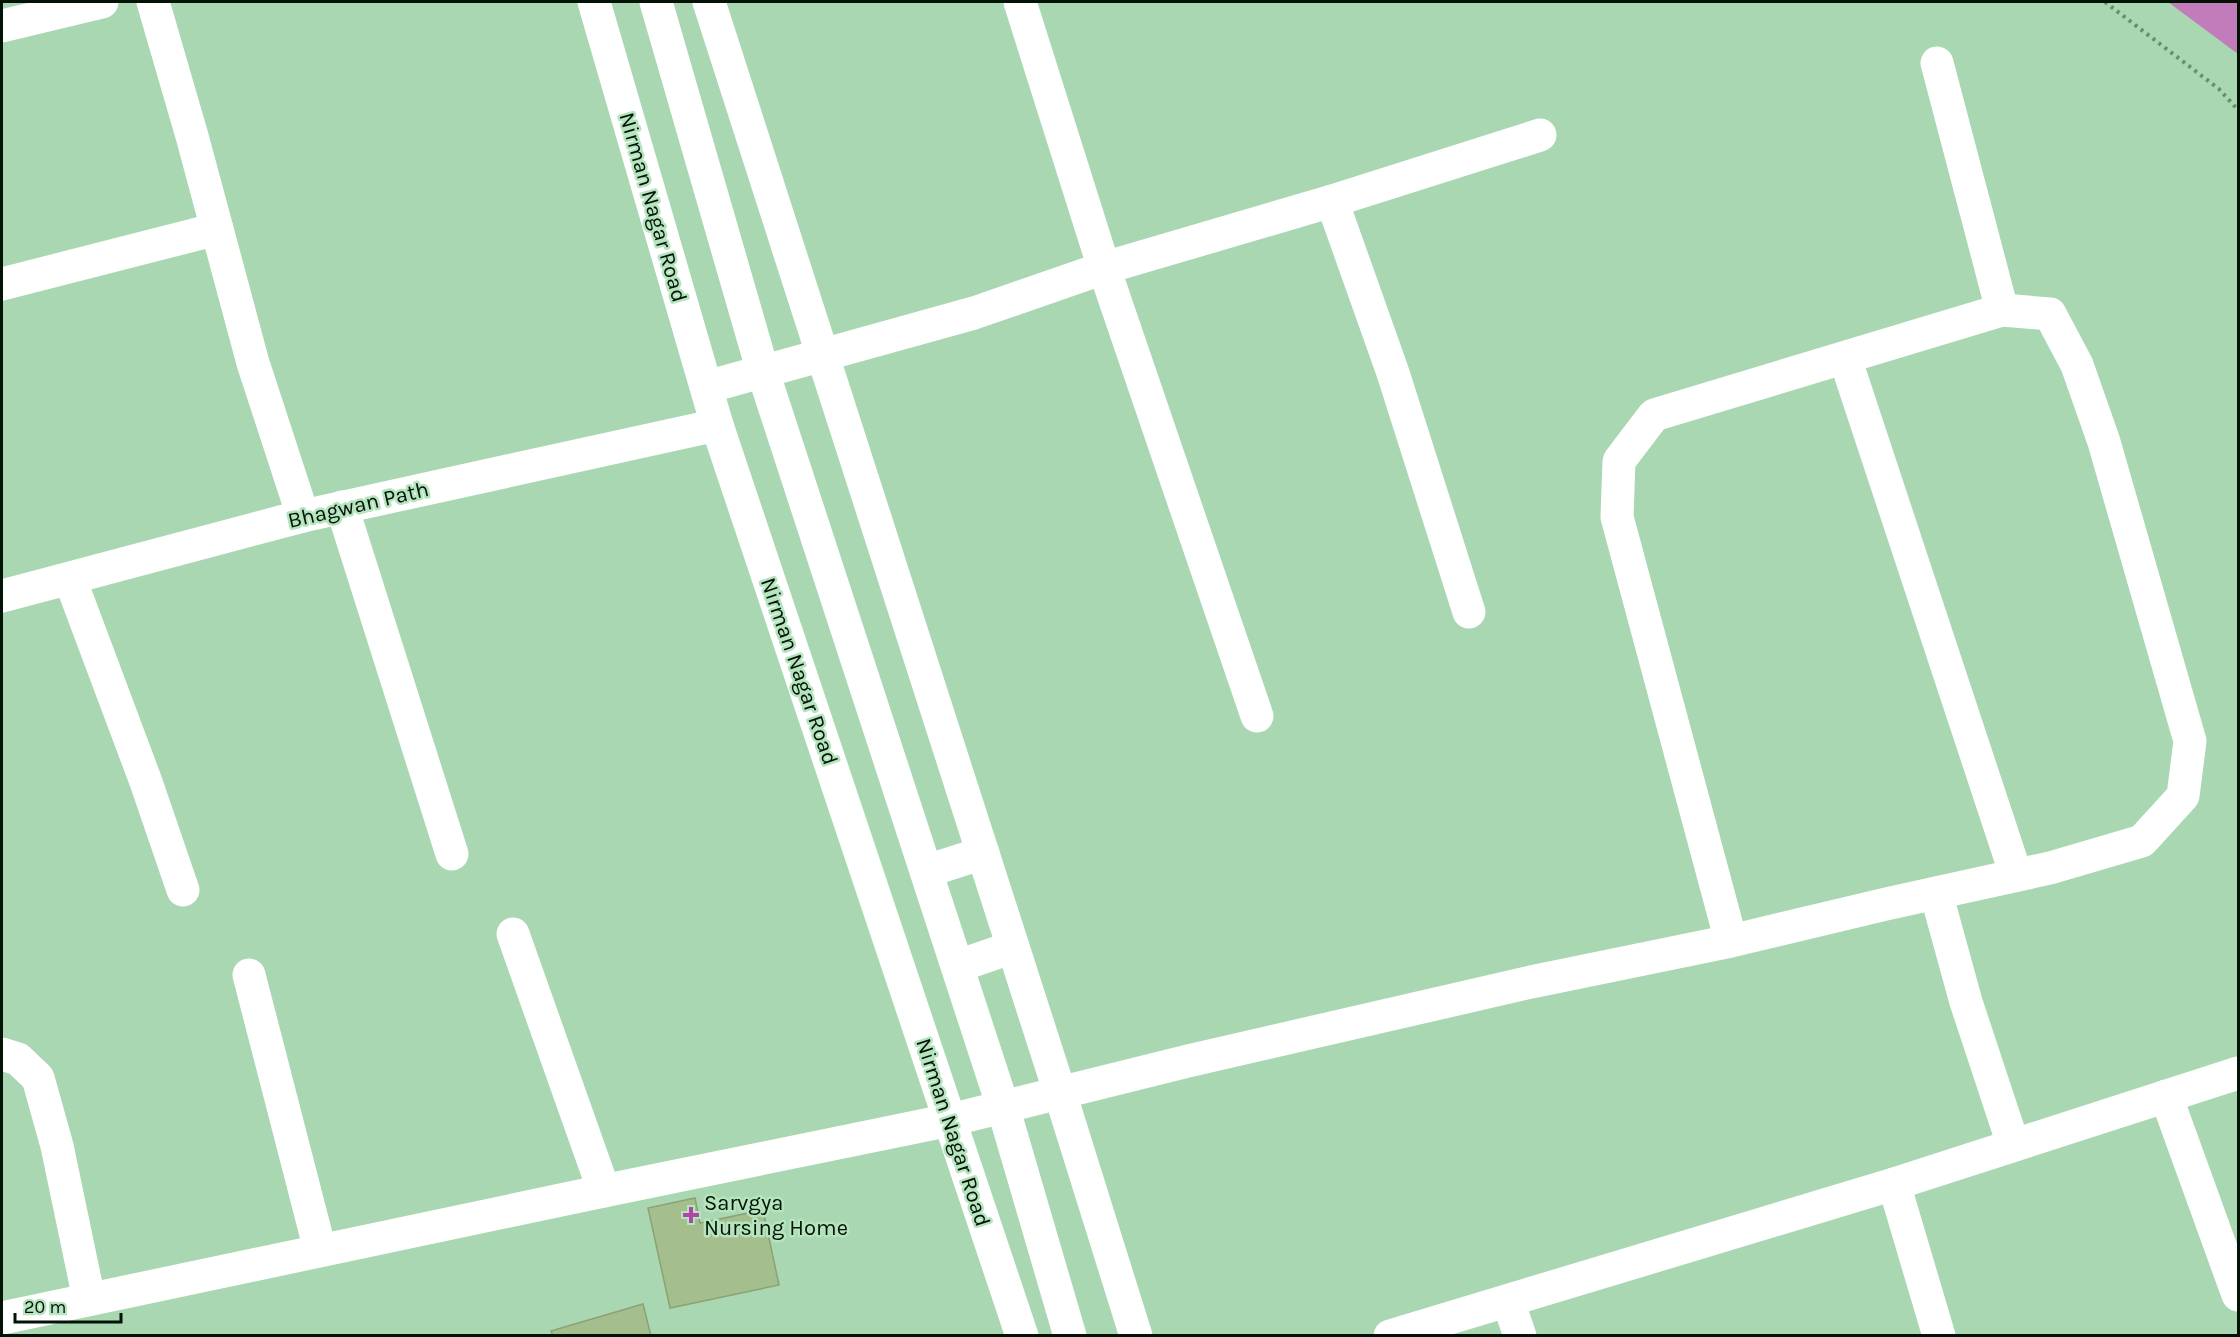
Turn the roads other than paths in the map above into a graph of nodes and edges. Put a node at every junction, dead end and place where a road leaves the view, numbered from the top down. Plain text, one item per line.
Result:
1 (102, 2) edge
2 (153, 2) edge
3 (594, 2) edge
4 (656, 2) edge
5 (709, 2) edge
6 (1020, 2) edge
7 (2, 26) edge
8 (1937, 63) dead end
9 (733, 77) junction
10 (683, 93) junction
11 (1540, 135) dead end
12 (1332, 201) junction
13 (217, 229) junction
14 (1104, 268) junction
15 (2, 284) edge
16 (2002, 310) junction
17 (823, 355) junction
18 (1845, 358) junction
19 (763, 372) junction
20 (707, 387) junction
21 (717, 425) junction
22 (342, 507) junction
23 (303, 516) junction
24 (70, 579) junction
25 (2, 596) edge
26 (1469, 612) dead end
27 (1257, 716) dead end
28 (983, 853) junction
29 (452, 854) dead end
30 (927, 871) junction
31 (2016, 875) junction
32 (183, 890) dead end
33 (1936, 893) junction
34 (513, 934) dead end
35 (1731, 941) junction
36 (1013, 947) junction
37 (958, 966) junction
38 (249, 975) dead end
39 (2, 1054) edge
40 (2238, 1073) edge
41 (1060, 1093) junction
42 (2166, 1096) junction
43 (1003, 1107) junction
44 (950, 1120) junction
45 (2013, 1144) junction
46 (1894, 1184) junction
47 (604, 1191) junction
48 (320, 1250) junction
49 (2238, 1295) edge
50 (89, 1299) junction
51 (1508, 1301) junction
52 (2, 1318) edge
53 (1022, 1335) edge
54 (1070, 1335) edge
55 (1136, 1335) edge
56 (1390, 1335) edge
57 (1520, 1335) edge
58 (1939, 1335) edge

1 - 7 street
2 - 13 street
3 - 20 street, Nirman Nagar Road
4 - 10 street
5 - 9 street
6 - 14 street
8 - 16 street
9 - 10 street
9 - 17 street
10 - 19 street
11 - 12 street
12 - 14 street
12 - 26 street
13 - 15 street
13 - 23 street
14 - 17 street
14 - 27 street
16 - 18 street
16 - 31 street
17 - 19 street
17 - 28 street
18 - 31 street
18 - 35 street
19 - 20 street
19 - 30 street
20 - 21 street, Nirman Nagar Road
21 - 22 street, Bhagwan Path
21 - 44 street, Nirman Nagar Road
22 - 23 street, Bhagwan Path
22 - 29 street
23 - 24 street, Bhagwan Path
24 - 25 street, Bhagwan Path
24 - 32 street
28 - 30 street
28 - 36 street
30 - 37 street
31 - 33 street
33 - 35 street
33 - 45 street
34 - 47 street
35 - 41 street
36 - 37 street
36 - 41 street
37 - 43 street
38 - 48 street
39 - 50 street
40 - 42 street
41 - 43 street
41 - 55 street
42 - 45 street
42 - 49 street
43 - 44 street
43 - 54 street
44 - 47 street
44 - 53 street, Nirman Nagar Road
45 - 46 street
46 - 51 street
46 - 58 street
47 - 48 street
48 - 50 street
50 - 52 street
51 - 56 street
51 - 57 street

